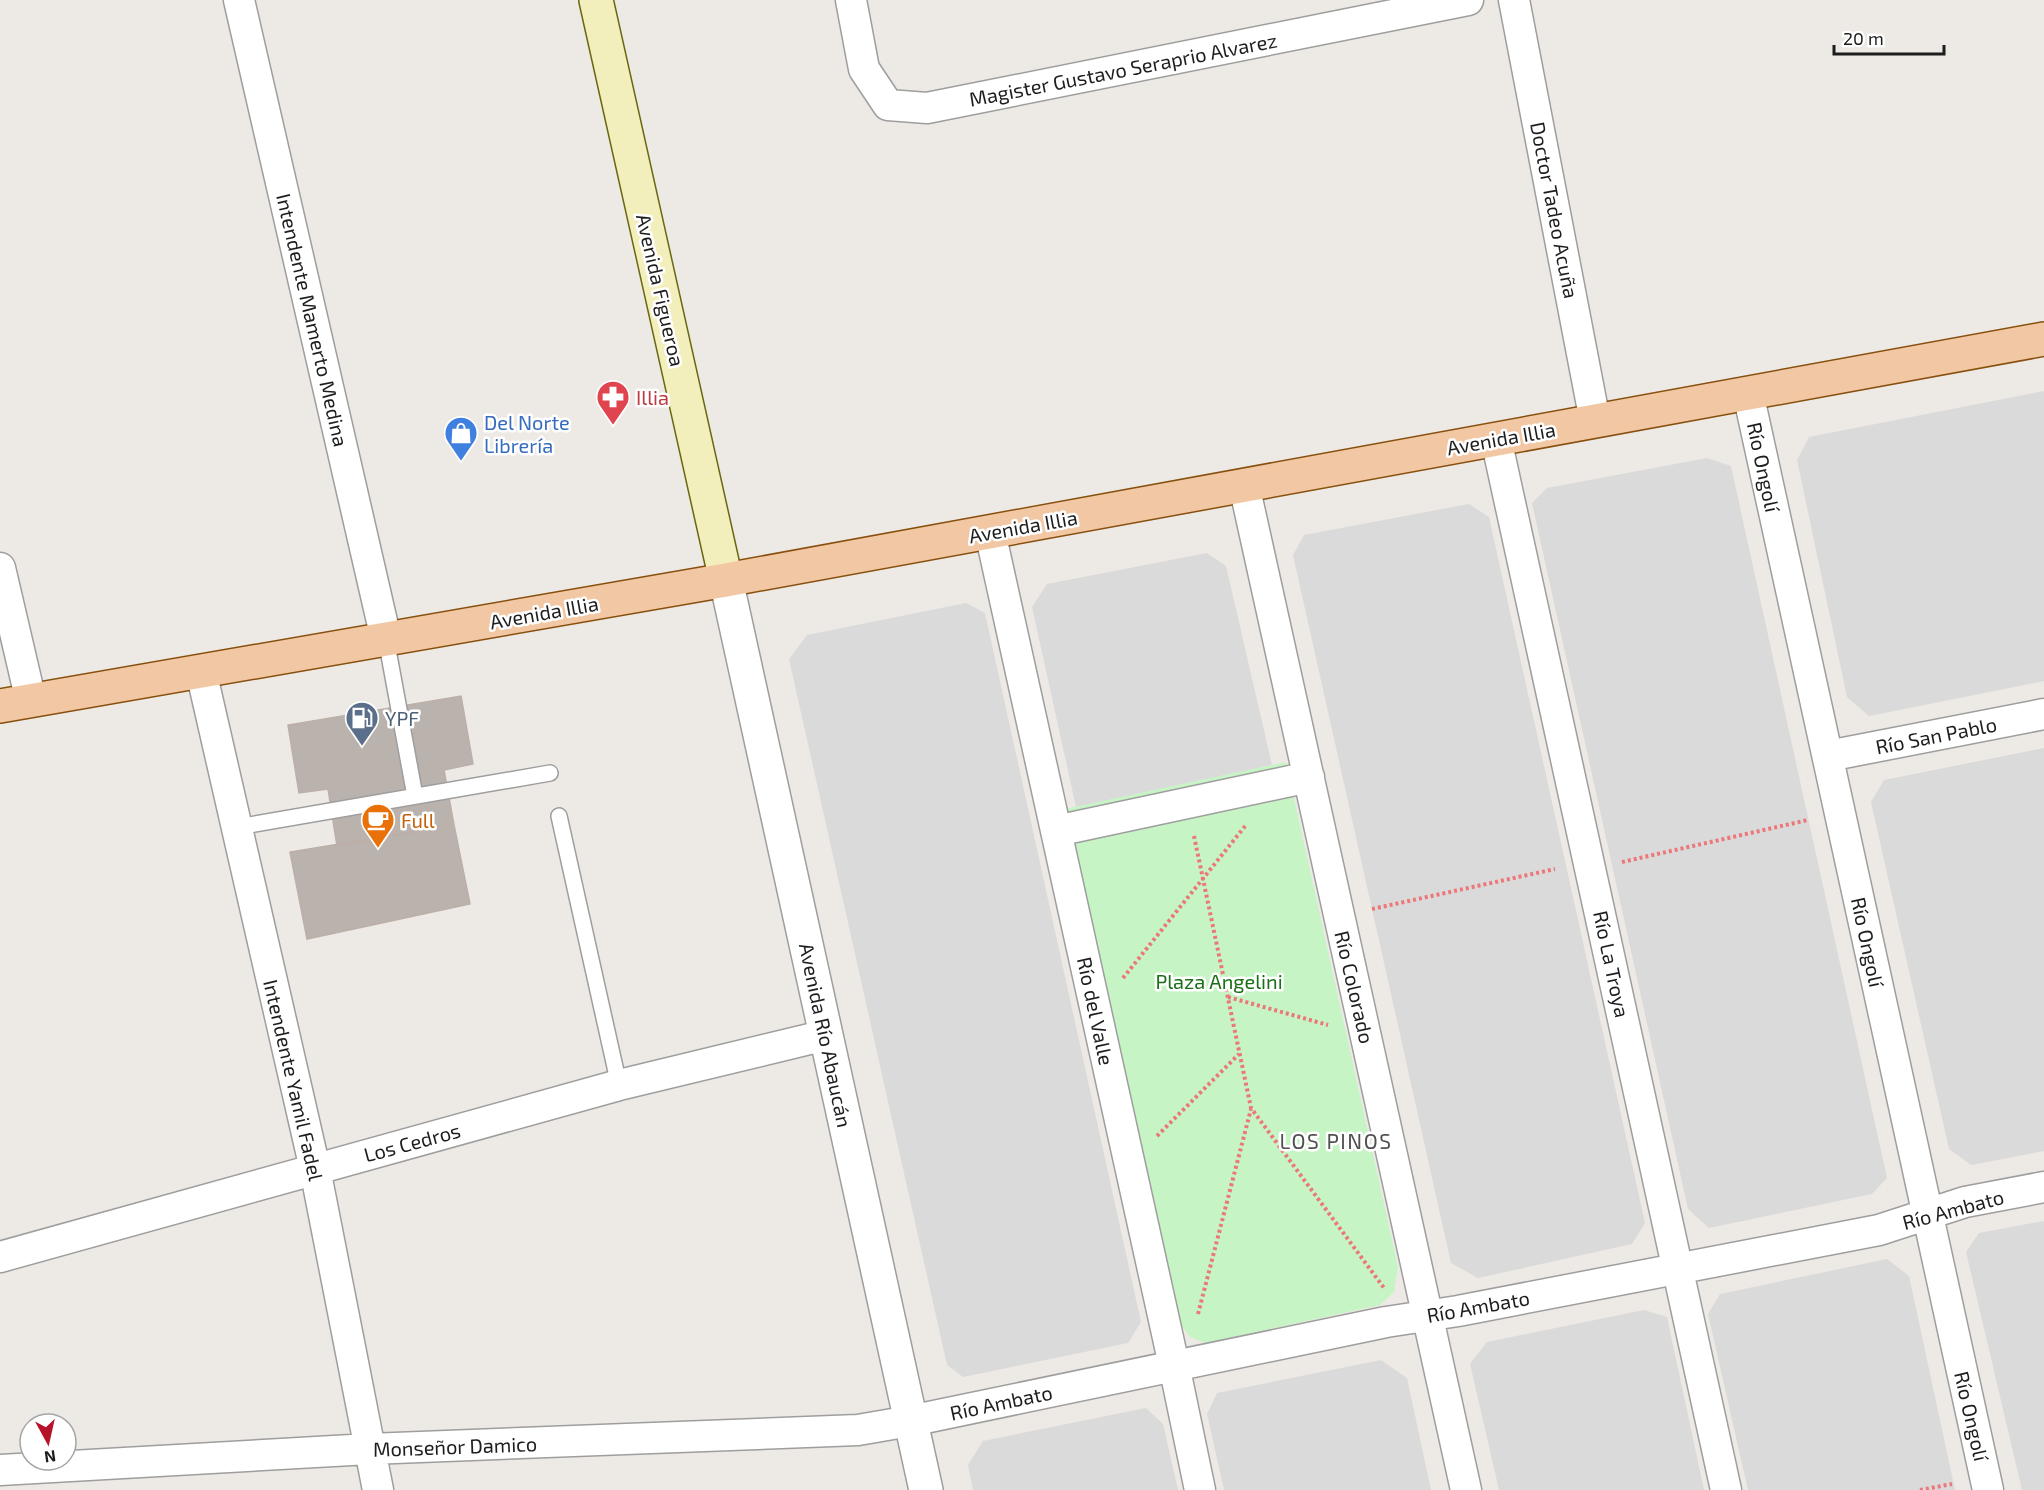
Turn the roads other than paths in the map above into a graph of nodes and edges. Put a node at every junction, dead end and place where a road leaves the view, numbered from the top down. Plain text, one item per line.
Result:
1 (239, 0) edge
2 (597, 0) edge
3 (851, 0) edge
4 (1468, 0) edge
5 (1514, 0) edge
6 (2044, 339) edge
7 (1748, 393) junction
8 (1595, 421) junction
9 (1496, 439) junction
10 (1244, 485) junction
11 (990, 532) junction
12 (0, 568) edge
13 (726, 580) junction
14 (386, 639) junction
15 (201, 671) junction
16 (15, 704) edge
17 (2044, 714) edge
18 (1828, 756) junction
19 (550, 773) dead end
20 (1294, 779) junction
21 (415, 796) junction
22 (559, 816) dead end
23 (237, 827) junction
24 (1056, 831) junction
25 (826, 1035) junction
26 (619, 1085) junction
27 (315, 1169) junction
28 (2044, 1187) edge
29 (1926, 1213) junction
30 (0, 1257) edge
31 (1679, 1268) junction
32 (1428, 1316) junction
33 (1174, 1365) junction
34 (910, 1421) junction
35 (369, 1449) junction
36 (0, 1470) edge
37 (378, 1490) edge
38 (926, 1490) edge
39 (1200, 1490) edge
40 (1466, 1490) edge
41 (1726, 1490) edge
42 (1988, 1490) edge

1 - 14 street, Intendente Mamerto Medina
2 - 13 main road, Avenida Figueroa
3 - 4 street, Magister Gustavo Seraprio Alvarez
5 - 8 street, Doctor Tadeo Acuña
6 - 7 main road, Avenida Illia
7 - 8 main road, Avenida Illia
7 - 18 street, Río Ongolí
8 - 9 main road, Avenida Illia
9 - 10 main road, Avenida Illia
9 - 31 street, Río La Troya
10 - 11 main road, Avenida Illia
10 - 20 street, Río Colorado
11 - 13 main road, Avenida Illia
11 - 24 street, Río del Valle
12 - 16 street
13 - 14 main road, Avenida Illia
13 - 25 street, Avenida Río Abaucán
14 - 15 main road, Avenida Illia
14 - 21 lane
15 - 16 main road, Avenida Illia
15 - 23 street, Intendente Yamil Fadel
17 - 18 street, Río San Pablo
18 - 29 street, Río Ongolí
19 - 21 lane
20 - 24 street
20 - 32 street, Río Colorado
21 - 23 lane
22 - 26 lane
23 - 27 street, Intendente Yamil Fadel
24 - 33 street, Río del Valle
25 - 26 street, Los Cedros
25 - 34 street, Avenida Río Abaucán
26 - 27 street, Los Cedros
27 - 30 street, Los Cedros
27 - 35 street, Intendente Yamil Fadel
28 - 29 street, Río Ambato
29 - 31 street, Río Ambato
29 - 42 street, Río Ongolí
31 - 32 street, Río Ambato
31 - 41 street, Río La Troya
32 - 33 street, Río Ambato
32 - 40 street, Río Colorado
33 - 34 street, Río Ambato
33 - 39 street, Río del Valle
34 - 35 street, Monseñor Damico
34 - 38 street, Avenida Río Abaucán
35 - 36 street, Monseñor Damico
35 - 37 street, Intendente Yamil Fadel

